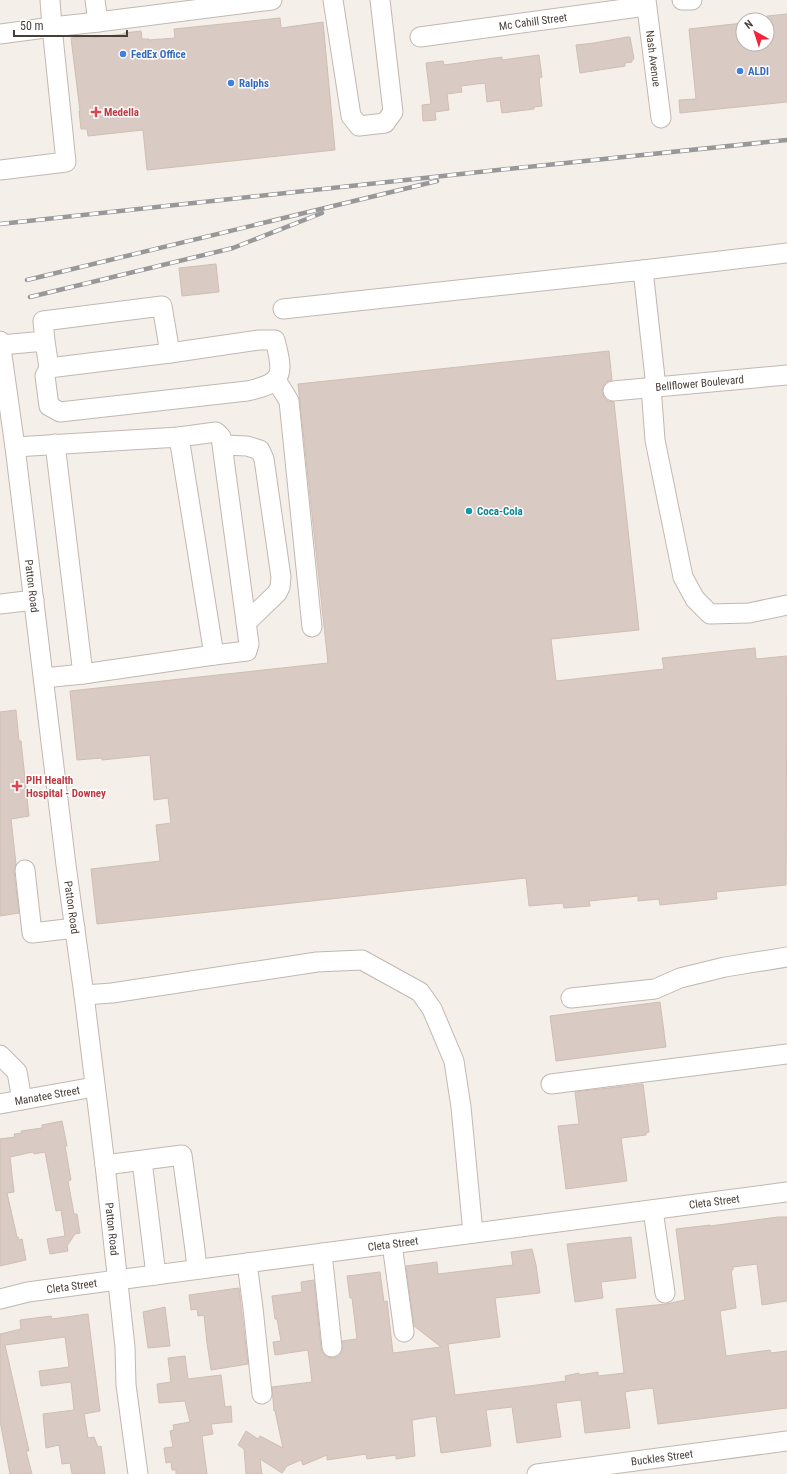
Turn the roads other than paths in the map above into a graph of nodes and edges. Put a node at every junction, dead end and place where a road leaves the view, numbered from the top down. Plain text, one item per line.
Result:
1 (50, 0) edge
2 (95, 0) edge
3 (272, 0) edge
4 (333, 0) edge
5 (380, 0) edge
6 (682, 0) edge
7 (692, 0) edge
8 (646, 3) edge
9 (98, 22) junction
10 (52, 27) junction
11 (0, 34) edge
12 (420, 37) dead end
13 (661, 118) dead end
14 (0, 170) edge
15 (787, 253) edge
16 (643, 270) junction
17 (283, 309) dead end
18 (45, 341) junction
19 (0, 343) edge
20 (170, 353) junction
21 (49, 368) junction
22 (787, 375) edge
23 (276, 380) junction
24 (653, 387) junction
25 (613, 391) dead end
26 (179, 436) junction
27 (55, 444) junction
28 (223, 445) junction
29 (10, 452) edge
30 (34, 600) junction
31 (0, 604) edge
32 (787, 605) edge
33 (246, 623) junction
34 (312, 628) dead end
35 (214, 655) junction
36 (83, 674) junction
37 (44, 678) junction
38 (25, 870) dead end
39 (75, 928) junction
40 (787, 957) edge
41 (84, 995) junction
42 (571, 998) dead end
43 (787, 1054) edge
44 (0, 1055) edge
45 (551, 1084) dead end
46 (94, 1087) junction
47 (22, 1100) junction
48 (0, 1104) edge
49 (142, 1161) junction
50 (105, 1165) junction
51 (787, 1192) edge
52 (653, 1210) junction
53 (473, 1233) junction
54 (392, 1244) junction
55 (322, 1253) junction
56 (247, 1263) junction
57 (197, 1269) junction
58 (156, 1275) junction
59 (118, 1280) junction
60 (665, 1293) dead end
61 (0, 1299) edge
62 (404, 1332) dead end
63 (332, 1347) dead end
64 (262, 1394) dead end
65 (787, 1441) edge
66 (138, 1474) edge
67 (537, 1474) edge

1 - 10 street
2 - 9 street
3 - 9 street
4 - 5 street
6 - 7 street
8 - 12 street, Mc Cahill Street
8 - 13 street, Nash Avenue
9 - 10 street
10 - 11 street
10 - 14 street
15 - 16 street
16 - 17 street
16 - 24 street
18 - 19 street
18 - 20 street
18 - 21 street
19 - 29 street, Patton Road
20 - 21 street
20 - 23 street
21 - 23 street
22 - 24 street, Bellflower Boulevard
23 - 34 street
24 - 25 street, Bellflower Boulevard
24 - 32 street
26 - 27 street
26 - 28 street
26 - 35 street
27 - 29 street
27 - 36 street
28 - 33 street
28 - 33 street
29 - 30 street, Patton Road
30 - 31 street
30 - 37 street, Patton Road
33 - 35 street
35 - 36 street
36 - 37 street
37 - 39 street, Patton Road
38 - 39 street
39 - 41 street, Patton Road
40 - 42 street
41 - 46 street, Patton Road
41 - 53 street
43 - 45 street
44 - 47 street
46 - 47 street, Manatee Street
46 - 50 street, Patton Road
47 - 48 street, Manatee Street
49 - 50 street
49 - 57 street
49 - 58 street
50 - 59 street, Patton Road
51 - 52 street, Cleta Street
52 - 53 street, Cleta Street
52 - 60 street
53 - 54 street, Cleta Street
54 - 55 street, Cleta Street
54 - 62 street
55 - 56 street, Cleta Street
55 - 63 street
56 - 57 street, Cleta Street
56 - 64 street
57 - 58 street, Cleta Street
58 - 59 street, Cleta Street
59 - 61 street, Cleta Street
59 - 66 street, Patton Road
65 - 67 street, Buckles Street

